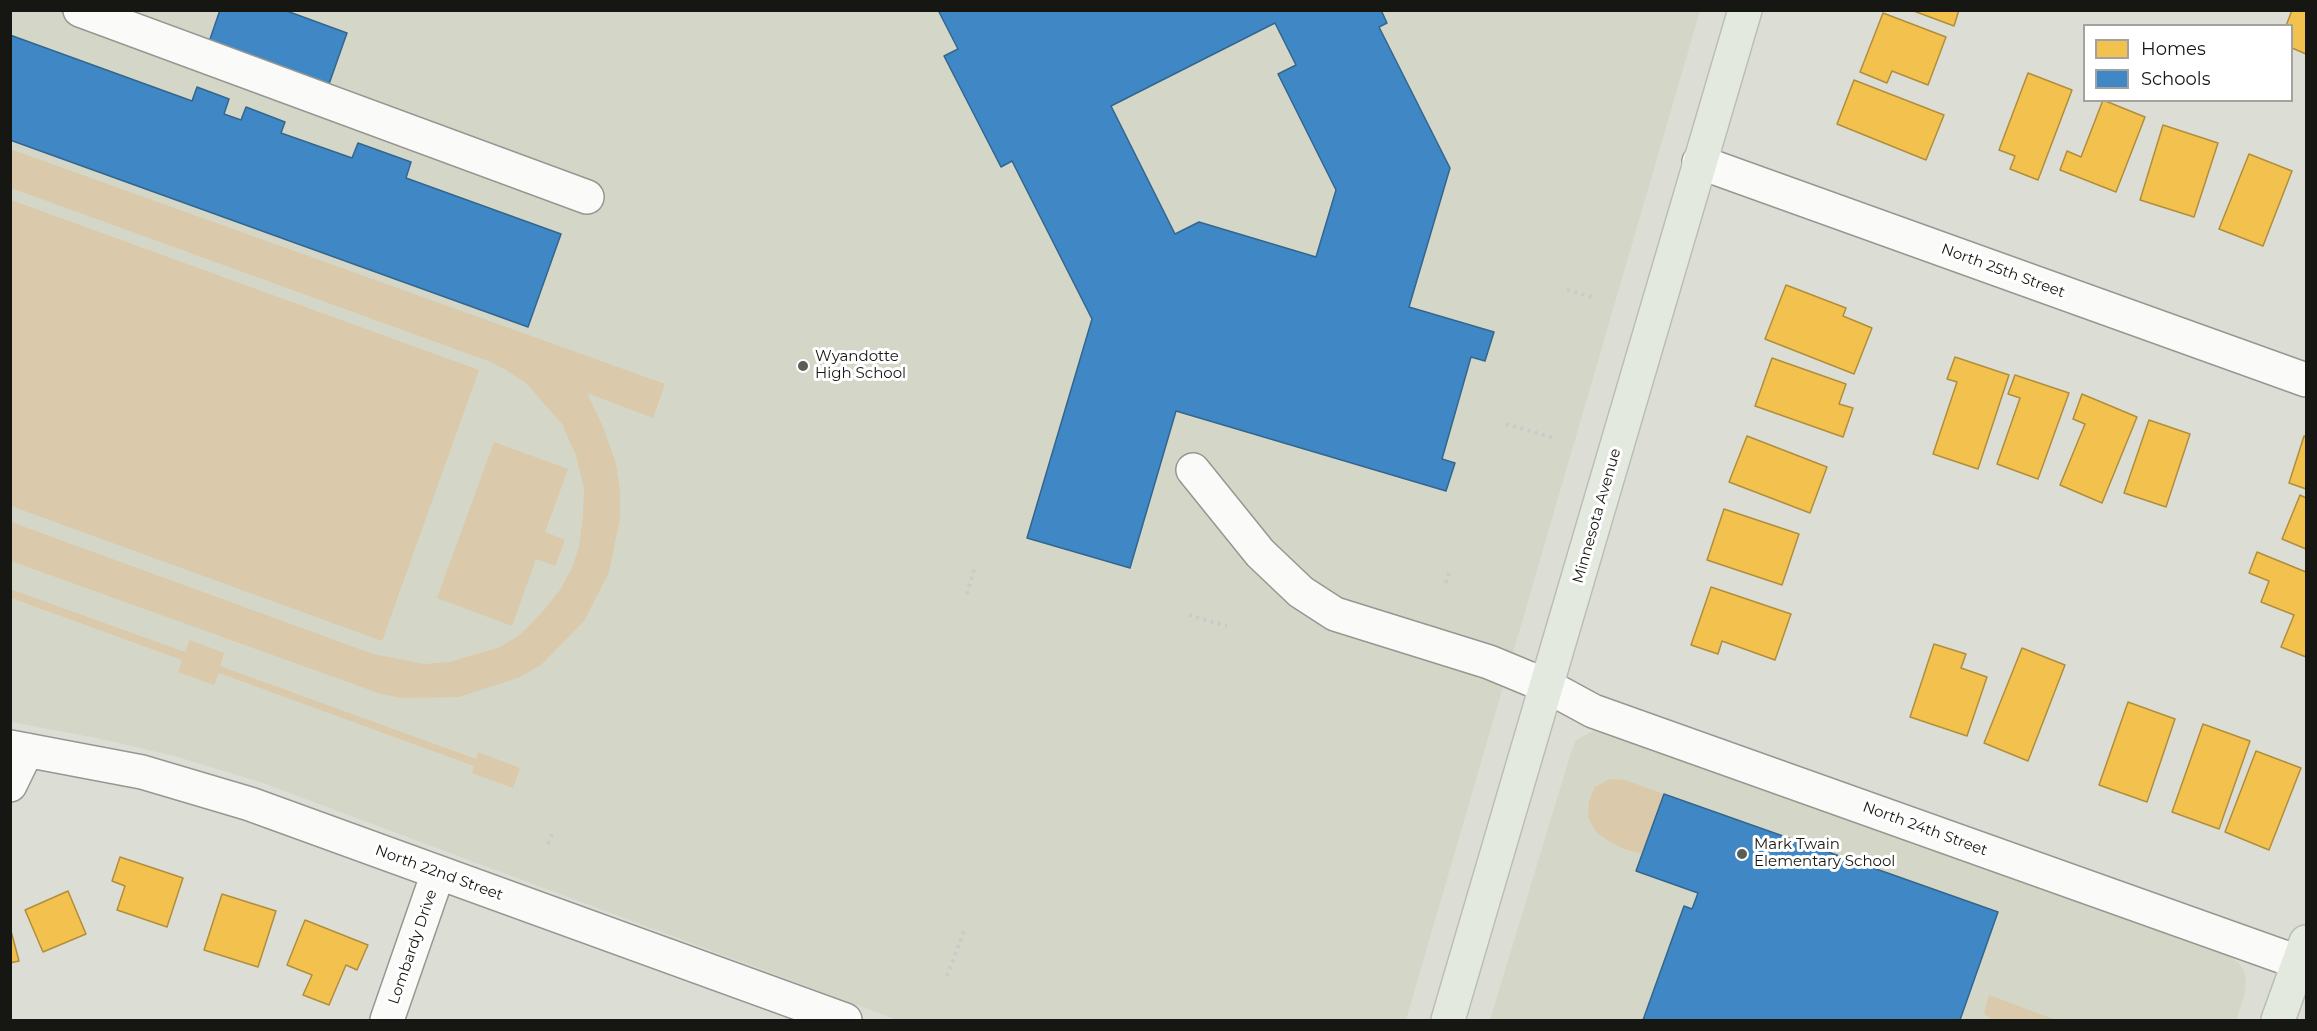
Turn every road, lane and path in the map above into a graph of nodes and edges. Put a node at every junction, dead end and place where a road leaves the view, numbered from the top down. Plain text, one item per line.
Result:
1 (80, 10) edge
2 (1745, 10) edge
3 (1699, 162) junction
4 (587, 197) dead end
5 (1567, 290) dead end
6 (1595, 298) dead end
7 (2307, 380) edge
8 (1506, 424) dead end
9 (1554, 438) dead end
10 (1193, 470) dead end
11 (975, 566) dead end
12 (1449, 572) dead end
13 (1446, 583) dead end
14 (967, 594) dead end
15 (1189, 615) dead end
16 (1227, 626) dead end
17 (1547, 686) junction
18 (19, 748) edge
19 (10, 785) edge
20 (552, 834) dead end
21 (548, 844) dead end
22 (438, 873) junction
23 (964, 931) dead end
24 (2304, 956) edge
25 (947, 976) dead end
26 (387, 1020) edge
27 (844, 1020) edge
28 (1448, 1020) edge
29 (2278, 1020) edge

1 - 4 street
2 - 3 main road, Minnesota Avenue
3 - 7 street, North 25th Street
3 - 17 main road, Minnesota Avenue
5 - 6 path
8 - 9 path
10 - 17 street, North 24th Street
11 - 14 path
12 - 13 path
15 - 16 path
17 - 24 street, North 24th Street
17 - 28 main road, Minnesota Avenue
18 - 19 street, North 22nd Street
18 - 22 street, North 22nd Street
20 - 21 path
22 - 26 street, Lombardy Drive
22 - 27 street, North 22nd Street
23 - 25 path
24 - 29 main road

